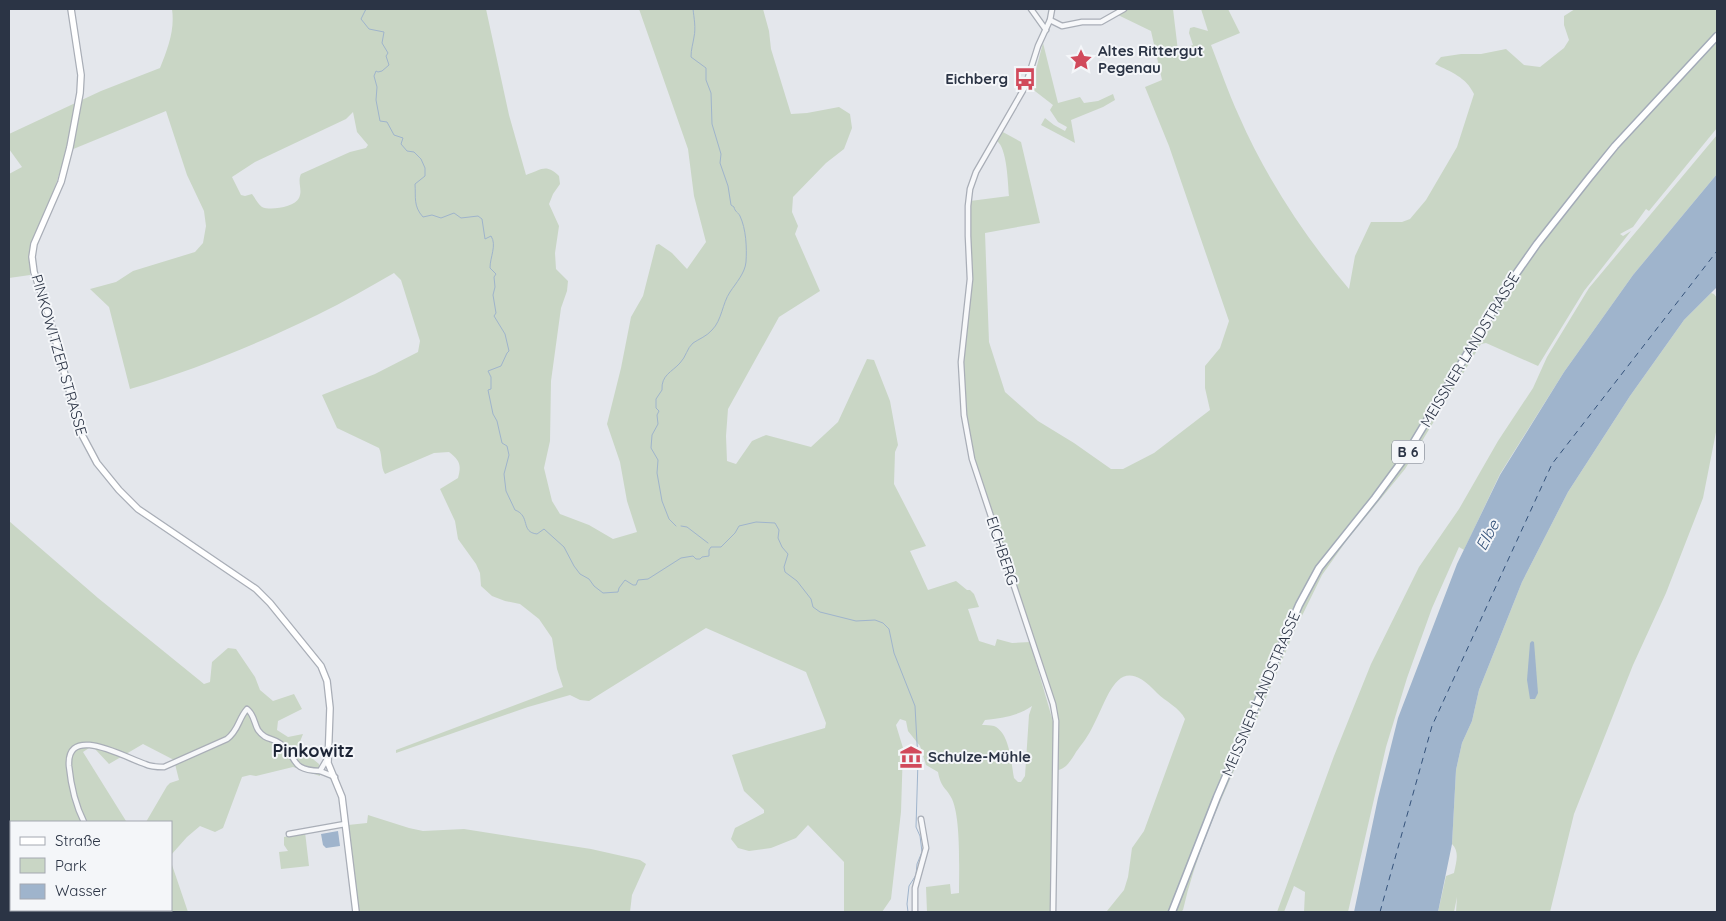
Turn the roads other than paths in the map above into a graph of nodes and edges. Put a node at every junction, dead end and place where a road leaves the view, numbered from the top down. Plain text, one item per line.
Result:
1 (71, 9) edge
2 (1031, 9) edge
3 (1052, 9) edge
4 (1124, 9) edge
5 (1050, 20) junction
6 (1046, 30) junction
7 (1717, 36) edge
8 (328, 758) junction
9 (328, 770) junction
10 (320, 771) junction
11 (921, 819) dead end
12 (84, 821) edge
13 (345, 824) junction
14 (289, 834) dead end
15 (356, 912) edge
16 (916, 912) edge
17 (1054, 912) edge
18 (1172, 912) edge

1 - 8 street, PINKOWITZER STRASSE
2 - 6 street
3 - 5 street, EICHBERG
4 - 5 street
5 - 6 street, EICHBERG
6 - 17 street, EICHBERG
7 - 18 main road, MEISSNER LANDSTRASSE / B 6
8 - 9 street
8 - 10 street
9 - 10 street
9 - 13 street
10 - 12 street
11 - 16 street
13 - 14 street
13 - 15 street

